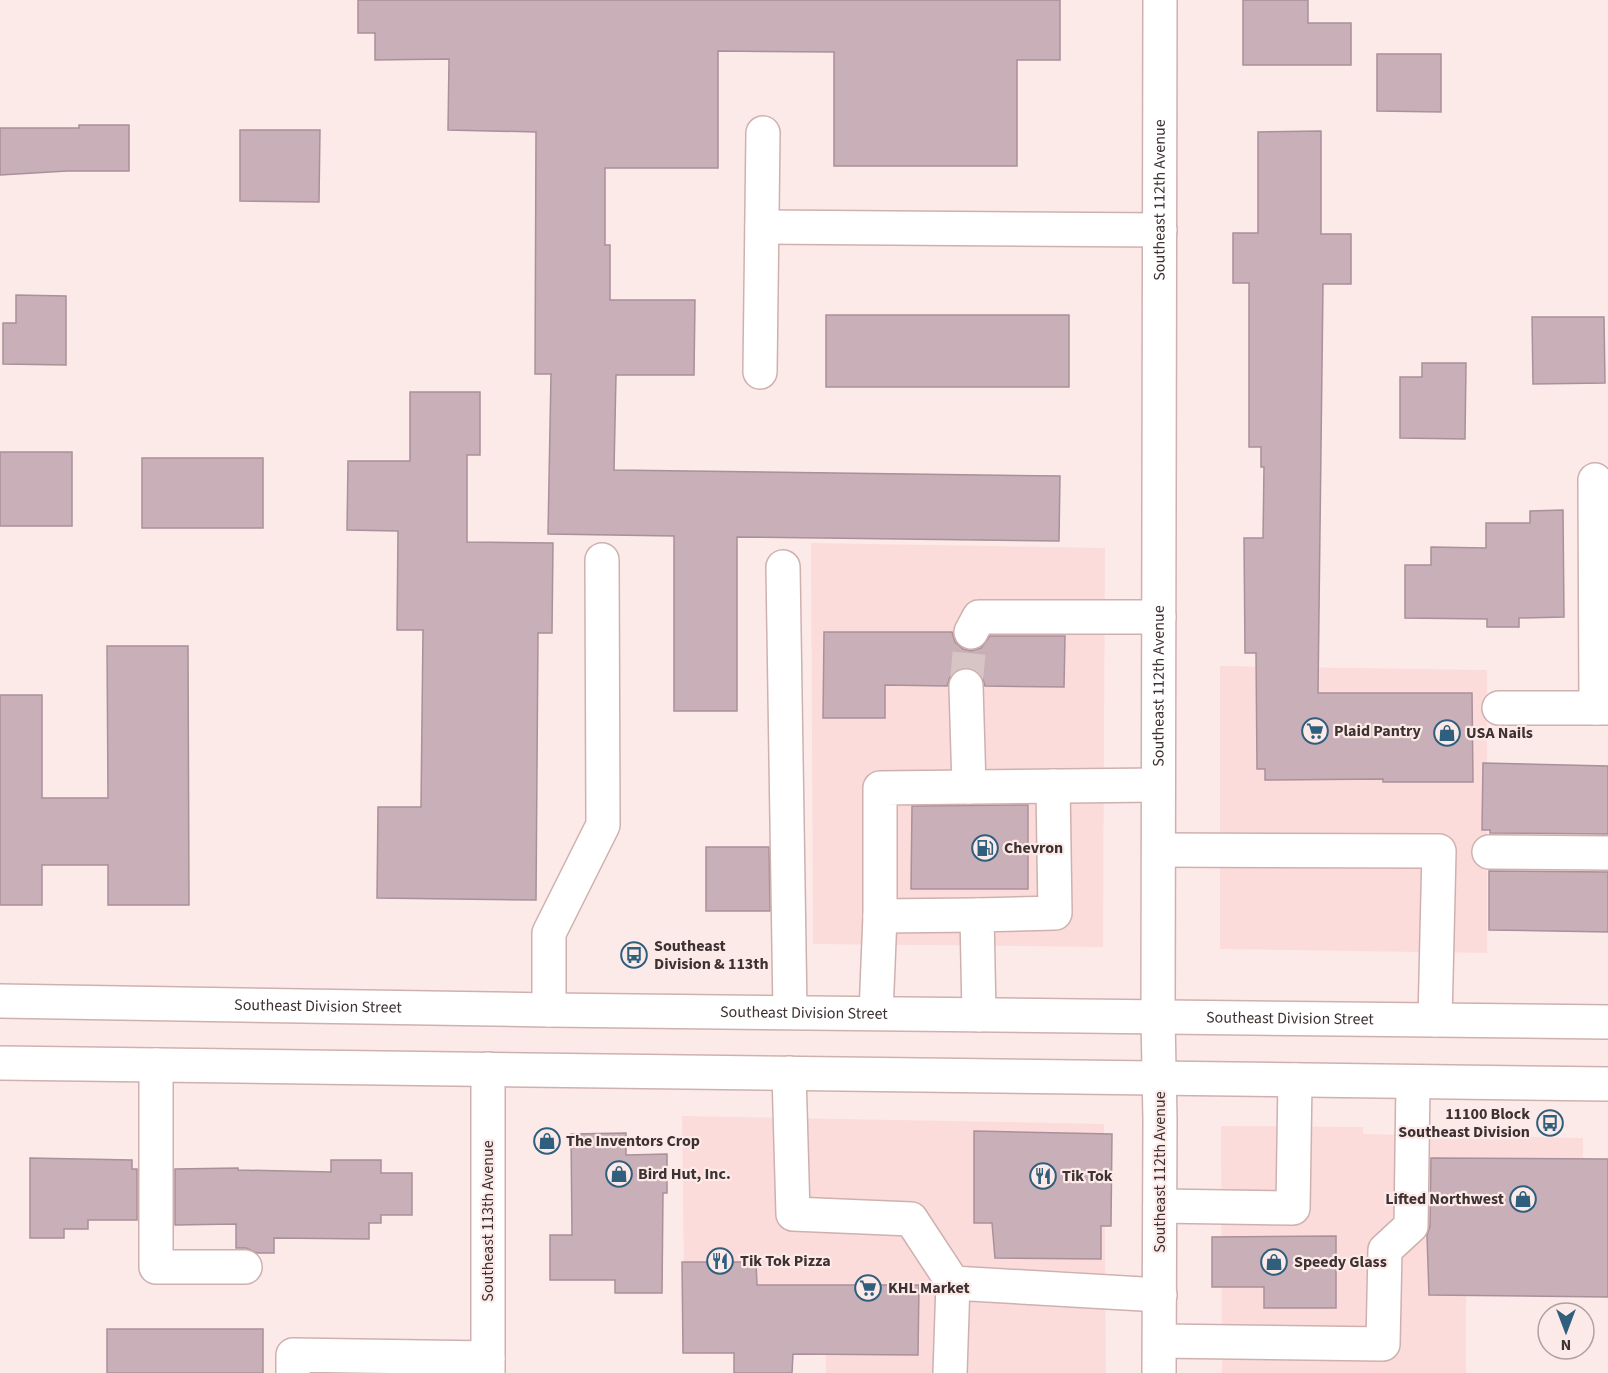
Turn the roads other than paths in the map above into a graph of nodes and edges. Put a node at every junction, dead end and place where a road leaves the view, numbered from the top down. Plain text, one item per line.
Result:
1 (1160, 0) edge
2 (763, 133) dead end
3 (762, 227) junction
4 (1160, 230) junction
5 (760, 372) dead end
6 (1595, 480) dead end
7 (602, 560) dead end
8 (783, 567) dead end
9 (1159, 618) junction
10 (971, 633) dead end
11 (966, 686) tunnel mouth
12 (1499, 708) dead end
13 (1602, 708) edge
14 (1158, 785) junction
15 (1053, 786) junction
16 (969, 787) junction
17 (1159, 850) junction
18 (1489, 852) dead end
19 (1608, 853) edge
20 (977, 915) junction
21 (880, 916) junction
22 (0, 1001) edge
23 (549, 1010) junction
24 (790, 1012) junction
25 (876, 1013) junction
26 (979, 1015) junction
27 (1158, 1018) junction
28 (1436, 1020) junction
29 (1608, 1022) edge
30 (0, 1063) edge
31 (156, 1065) junction
32 (488, 1069) junction
33 (789, 1073) junction
34 (1160, 1079) junction
35 (1295, 1080) junction
36 (1413, 1082) junction
37 (1608, 1084) edge
38 (1160, 1206) junction
39 (245, 1267) dead end
40 (953, 1283) junction
41 (1160, 1295) junction
42 (1160, 1357) edge
43 (488, 1366) edge
44 (293, 1373) edge
45 (950, 1373) edge

1 - 4 main road, Southeast 112th Avenue
2 - 3 main road
3 - 4 main road
3 - 5 main road
4 - 9 main road, Southeast 112th Avenue
6 - 13 main road
7 - 23 main road
8 - 24 main road
9 - 10 main road
9 - 14 main road, Southeast 112th Avenue
11 - 16 main road
12 - 13 main road
14 - 15 main road
14 - 17 main road, Southeast 112th Avenue
15 - 16 main road
15 - 20 main road
16 - 21 main road
17 - 27 main road, Southeast 112th Avenue
17 - 28 main road
18 - 19 main road
20 - 21 main road
20 - 26 main road
21 - 25 main road
22 - 23 main road, Southeast Division Street
23 - 24 main road, Southeast Division Street
24 - 25 main road, Southeast Division Street
25 - 26 main road, Southeast Division Street
26 - 27 main road, Southeast Division Street
27 - 28 main road, Southeast Division Street
27 - 34 main road, Southeast 112th Avenue
28 - 29 main road, Southeast Division Street
30 - 31 main road
31 - 32 main road
31 - 39 main road
32 - 33 main road
32 - 43 main road, Southeast 113th Avenue
33 - 34 main road
33 - 40 main road
34 - 35 main road
34 - 38 main road, Southeast 112th Avenue
35 - 36 main road
35 - 38 main road
36 - 37 main road
36 - 42 main road
38 - 41 main road, Southeast 112th Avenue
40 - 41 main road
40 - 45 main road
41 - 42 main road, Southeast 112th Avenue
43 - 44 main road

